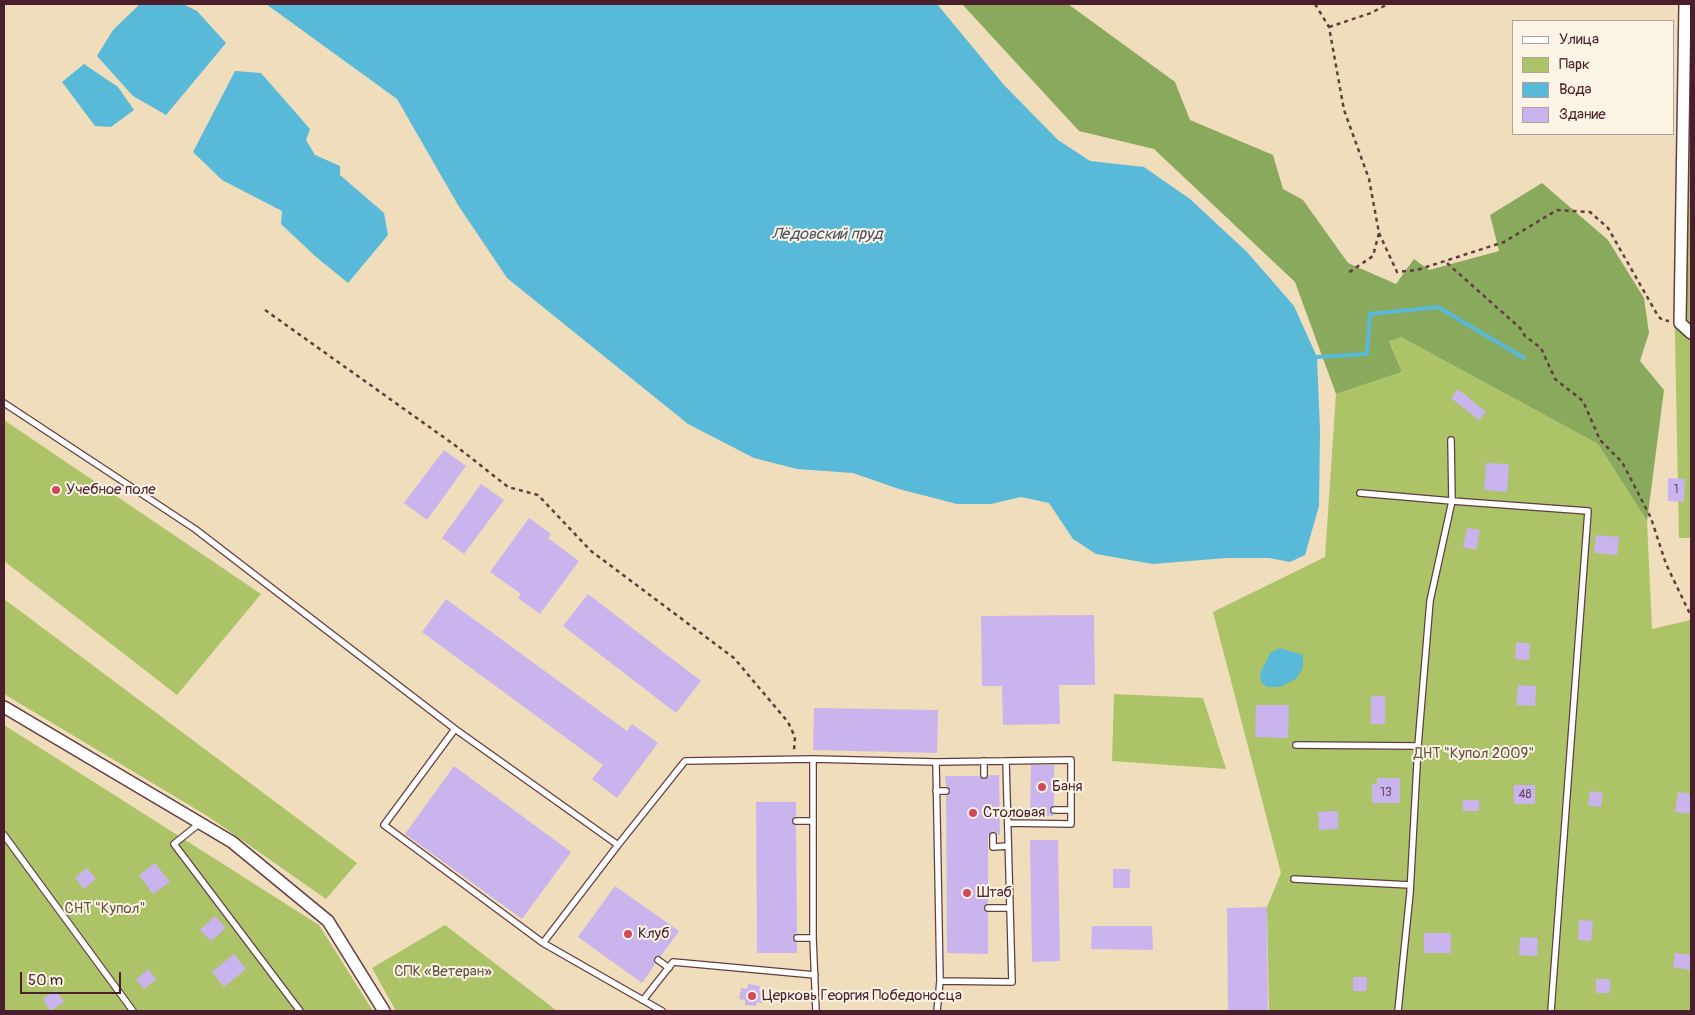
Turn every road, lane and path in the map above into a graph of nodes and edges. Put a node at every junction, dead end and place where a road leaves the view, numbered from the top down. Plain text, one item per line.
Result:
1 (1315, 4) edge
2 (1388, 4) edge
3 (1685, 4) edge
4 (1329, 27) junction
5 (1379, 233) junction
6 (1446, 262) junction
7 (1348, 273) dead end
8 (265, 310) dead end
9 (1680, 323) junction
10 (1691, 332) edge
11 (4, 403) edge
12 (1451, 440) dead end
13 (1360, 493) dead end
14 (1452, 501) junction
15 (1691, 616) edge
16 (4, 706) edge
17 (455, 729) junction
18 (1296, 745) dead end
19 (1418, 746) junction
20 (794, 759) junction
21 (813, 759) junction
22 (984, 761) junction
23 (1006, 761) junction
24 (936, 762) junction
25 (984, 775) dead end
26 (936, 791) junction
27 (946, 791) dead end
28 (1054, 810) dead end
29 (1070, 810) junction
30 (813, 820) junction
31 (796, 821) dead end
32 (1008, 823) junction
33 (200, 824) junction
34 (4, 835) edge
35 (992, 836) dead end
36 (618, 845) junction
37 (1008, 846) junction
38 (1294, 879) dead end
39 (1410, 885) junction
40 (988, 908) dead end
41 (1010, 908) junction
42 (797, 938) dead end
43 (813, 938) junction
44 (544, 943) junction
45 (658, 960) dead end
46 (669, 968) junction
47 (815, 975) junction
48 (940, 981) junction
49 (644, 999) junction
50 (133, 1011) edge
51 (300, 1011) edge
52 (384, 1011) edge
53 (662, 1011) edge
54 (816, 1011) edge
55 (937, 1011) edge
56 (1398, 1011) edge
57 (1551, 1011) edge

1 - 4 path
2 - 4 path
3 - 9 street
4 - 5 path
5 - 6 path
5 - 7 path
6 - 9 path
6 - 15 path
8 - 20 path
9 - 10 street
11 - 17 lane
12 - 14 lane
13 - 14 lane
14 - 19 lane
14 - 57 lane
16 - 33 street
17 - 36 lane
17 - 44 lane
18 - 19 lane
19 - 39 lane
20 - 21 lane
20 - 36 lane
21 - 24 lane
21 - 30 lane
22 - 23 lane
22 - 24 lane
22 - 25 lane
23 - 29 lane
23 - 32 lane
24 - 26 lane
26 - 27 lane
26 - 48 lane
28 - 29 lane
29 - 32 lane
30 - 31 lane
30 - 43 lane
32 - 37 lane
33 - 51 lane
33 - 52 street
34 - 50 lane
35 - 37 lane
36 - 44 lane
37 - 41 lane
38 - 39 lane
39 - 56 lane
40 - 41 lane
41 - 48 lane
42 - 43 lane
43 - 47 lane
44 - 49 lane
45 - 46 lane
46 - 47 lane
46 - 49 lane
47 - 54 lane
48 - 55 lane
49 - 53 lane

